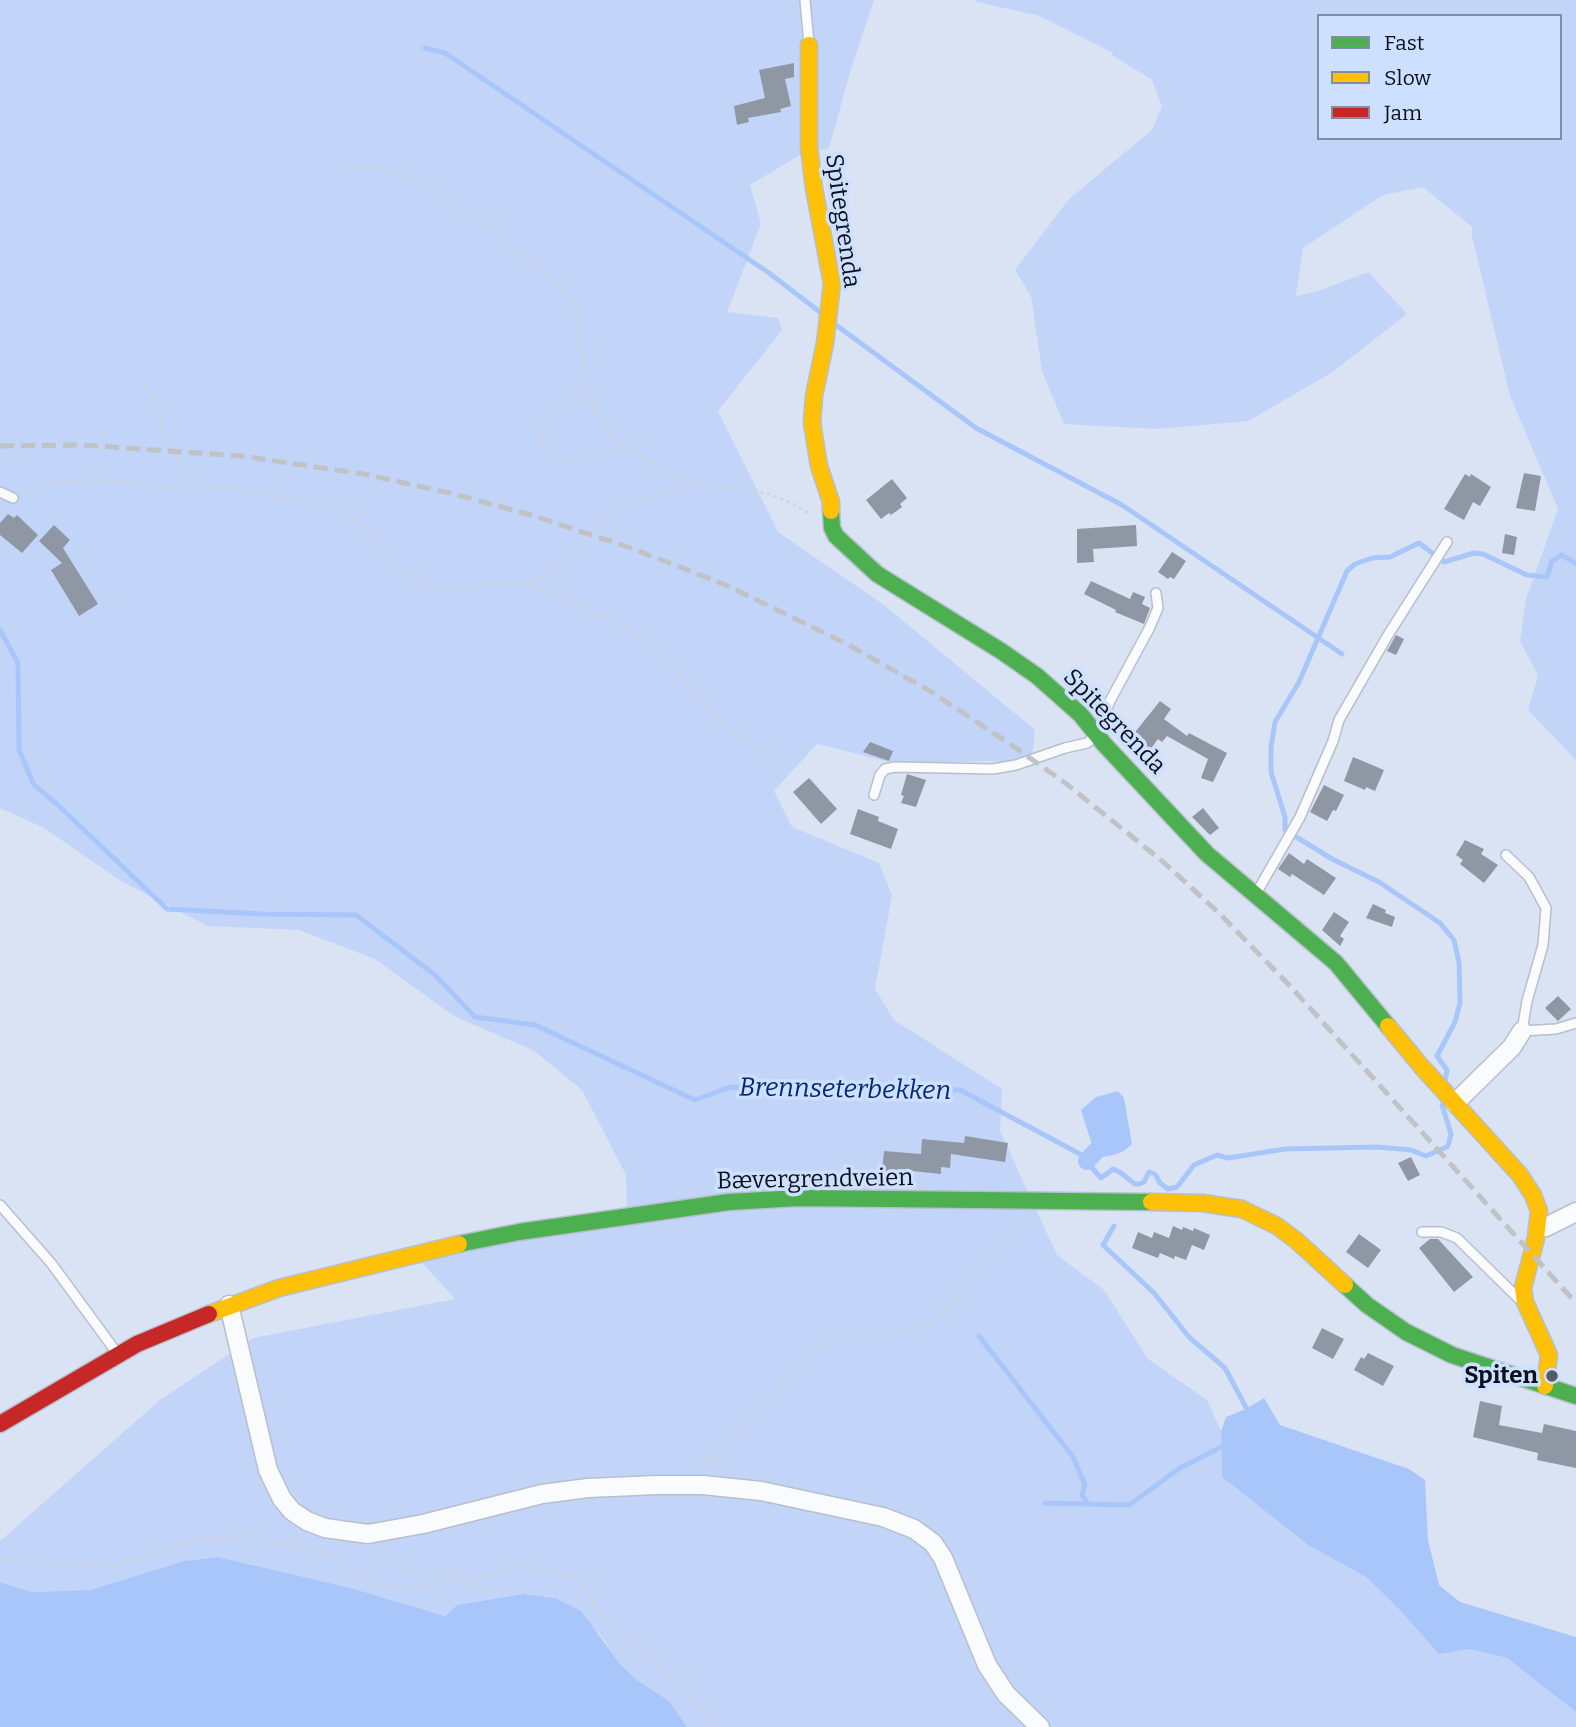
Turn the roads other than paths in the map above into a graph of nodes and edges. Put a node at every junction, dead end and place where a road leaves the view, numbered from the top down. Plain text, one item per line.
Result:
1 (805, 0) edge
2 (809, 45) joint
3 (0, 492) edge
4 (13, 498) road end
5 (1447, 542) dead end
6 (1156, 593) dead end
7 (1097, 735) junction
8 (874, 795) dead end
9 (1506, 855) dead end
10 (1255, 894) junction
11 (1576, 1023) edge
12 (1522, 1031) junction
13 (1455, 1103) junction
14 (0, 1205) edge
15 (1576, 1212) edge
16 (1538, 1228) junction
17 (1422, 1231) dead end
18 (1525, 1302) junction
19 (229, 1305) junction
20 (118, 1354) junction
21 (1545, 1386) junction
22 (1576, 1396) edge
23 (0, 1424) edge
24 (1041, 1727) edge

1 - 2 lane, Spitegrenda
2 - 7 street, Spitegrenda
3 - 4 lane
5 - 10 lane
6 - 7 lane
7 - 8 lane
7 - 10 street, Spitegrenda
9 - 12 lane
10 - 13 street, Spitegrenda
11 - 12 lane
12 - 13 street
13 - 16 street, Spitegrenda
14 - 20 lane
15 - 16 street
16 - 18 street, Spitegrenda
17 - 18 lane
18 - 21 street, Spitegrenda
19 - 20 street, Bævergrendveien
19 - 21 street, Bævergrendveien
19 - 24 street
20 - 23 street, Bævergrendveien
21 - 22 street, Bævergrendveien

